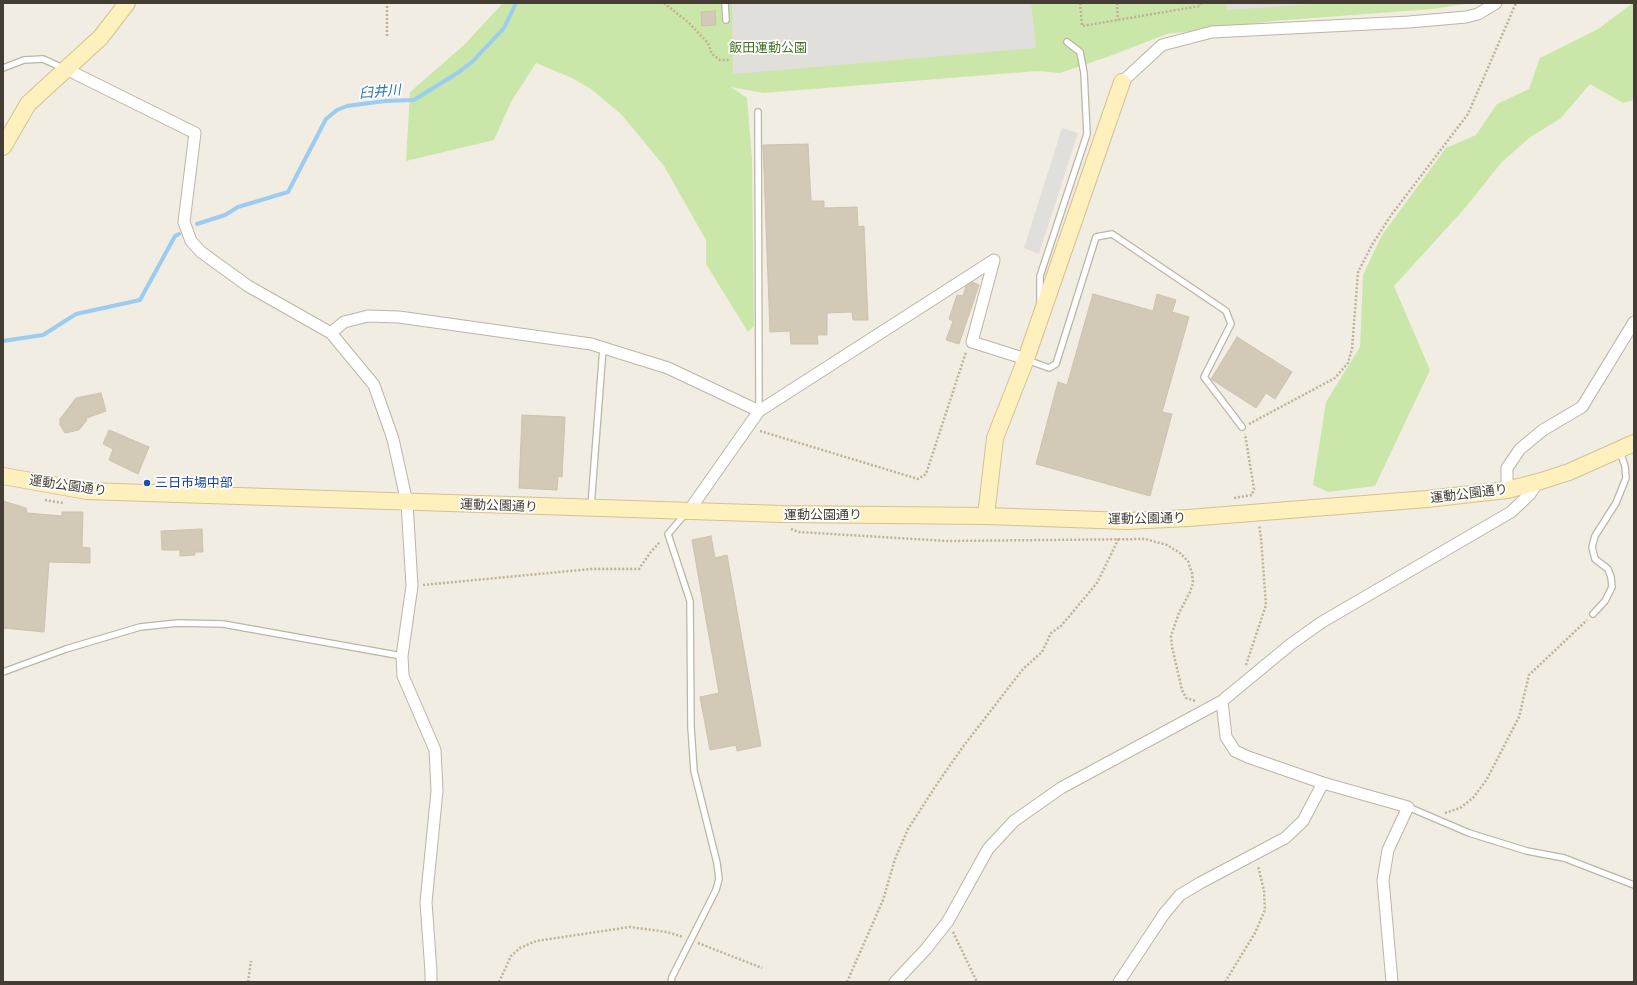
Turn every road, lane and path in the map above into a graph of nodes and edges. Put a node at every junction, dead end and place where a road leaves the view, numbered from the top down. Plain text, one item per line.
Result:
1 (126, 3) edge
2 (387, 3) edge
3 (664, 3) edge
4 (725, 3) edge
5 (1080, 3) edge
6 (1117, 3) edge
7 (1200, 3) edge
8 (1496, 3) edge
9 (1516, 3) edge
10 (726, 20) dead end
11 (1118, 20) junction
12 (387, 36) dead end
13 (1067, 42) dead end
14 (729, 60) dead end
15 (3, 68) edge
16 (66, 69) junction
17 (1122, 82) joint
18 (758, 112) dead end
19 (3, 146) edge
20 (1039, 320) junction
21 (1634, 322) edge
22 (331, 333) junction
23 (972, 342) junction
24 (603, 348) junction
25 (1026, 359) junction
26 (759, 411) junction
27 (748, 427) junction
28 (1242, 427) junction
29 (1634, 443) edge
30 (1619, 450) junction
31 (3, 476) edge
32 (1538, 482) junction
33 (1506, 490) junction
34 (1230, 499) dead end
35 (407, 503) junction
36 (590, 509) junction
37 (688, 512) junction
38 (1256, 512) junction
39 (782, 514) junction
40 (986, 516) junction
41 (668, 534) junction
42 (1119, 538) junction
43 (412, 586) junction
44 (1593, 614) joint
45 (402, 656) junction
46 (1246, 665) dead end
47 (3, 672) edge
48 (1222, 701) junction
49 (1323, 783) junction
50 (1408, 807) junction
51 (1430, 816) junction
52 (1255, 854) junction
53 (1634, 885) edge
54 (948, 920) junction
55 (690, 940) junction
56 (251, 961) dead end
57 (762, 968) dead end
58 (248, 982) edge
59 (431, 982) edge
60 (499, 982) edge
61 (671, 982) edge
62 (848, 982) edge
63 (895, 982) edge
64 (977, 982) edge
65 (1119, 982) edge
66 (1225, 982) edge
67 (1392, 982) edge

1 - 16 street
2 - 12 path
3 - 14 path
4 - 10 lane
5 - 11 path
6 - 11 path
7 - 11 path
8 - 17 street
9 - 28 path
13 - 20 lane
15 - 16 lane
16 - 19 street
16 - 22 street
17 - 20 street
18 - 26 lane
20 - 25 street
21 - 33 street
22 - 24 street
22 - 35 street
23 - 25 street
23 - 26 street
23 - 27 path
24 - 26 street
24 - 36 lane
25 - 28 lane
25 - 40 street
26 - 27 street
27 - 37 street
28 - 34 path
29 - 30 street, 運動公園通り
30 - 32 street, 運動公園通り
30 - 44 lane
31 - 35 street, 運動公園通り
32 - 33 street, 運動公園通り
32 - 48 street
33 - 38 street, 運動公園通り
35 - 36 street, 運動公園通り
35 - 43 street
36 - 37 street, 運動公園通り
37 - 39 street, 運動公園通り
37 - 41 lane
38 - 40 street, 運動公園通り
38 - 46 path
39 - 40 street, 運動公園通り
39 - 42 path
41 - 43 path
41 - 55 lane
42 - 48 path
42 - 62 path
43 - 45 street
44 - 51 path
45 - 47 lane
45 - 59 street
48 - 49 street
48 - 54 street
49 - 50 street
49 - 52 street
50 - 51 lane
50 - 67 street
51 - 53 lane
52 - 65 street
52 - 66 path
54 - 63 street
54 - 64 path
55 - 57 path
55 - 60 path
55 - 61 lane
56 - 58 path

